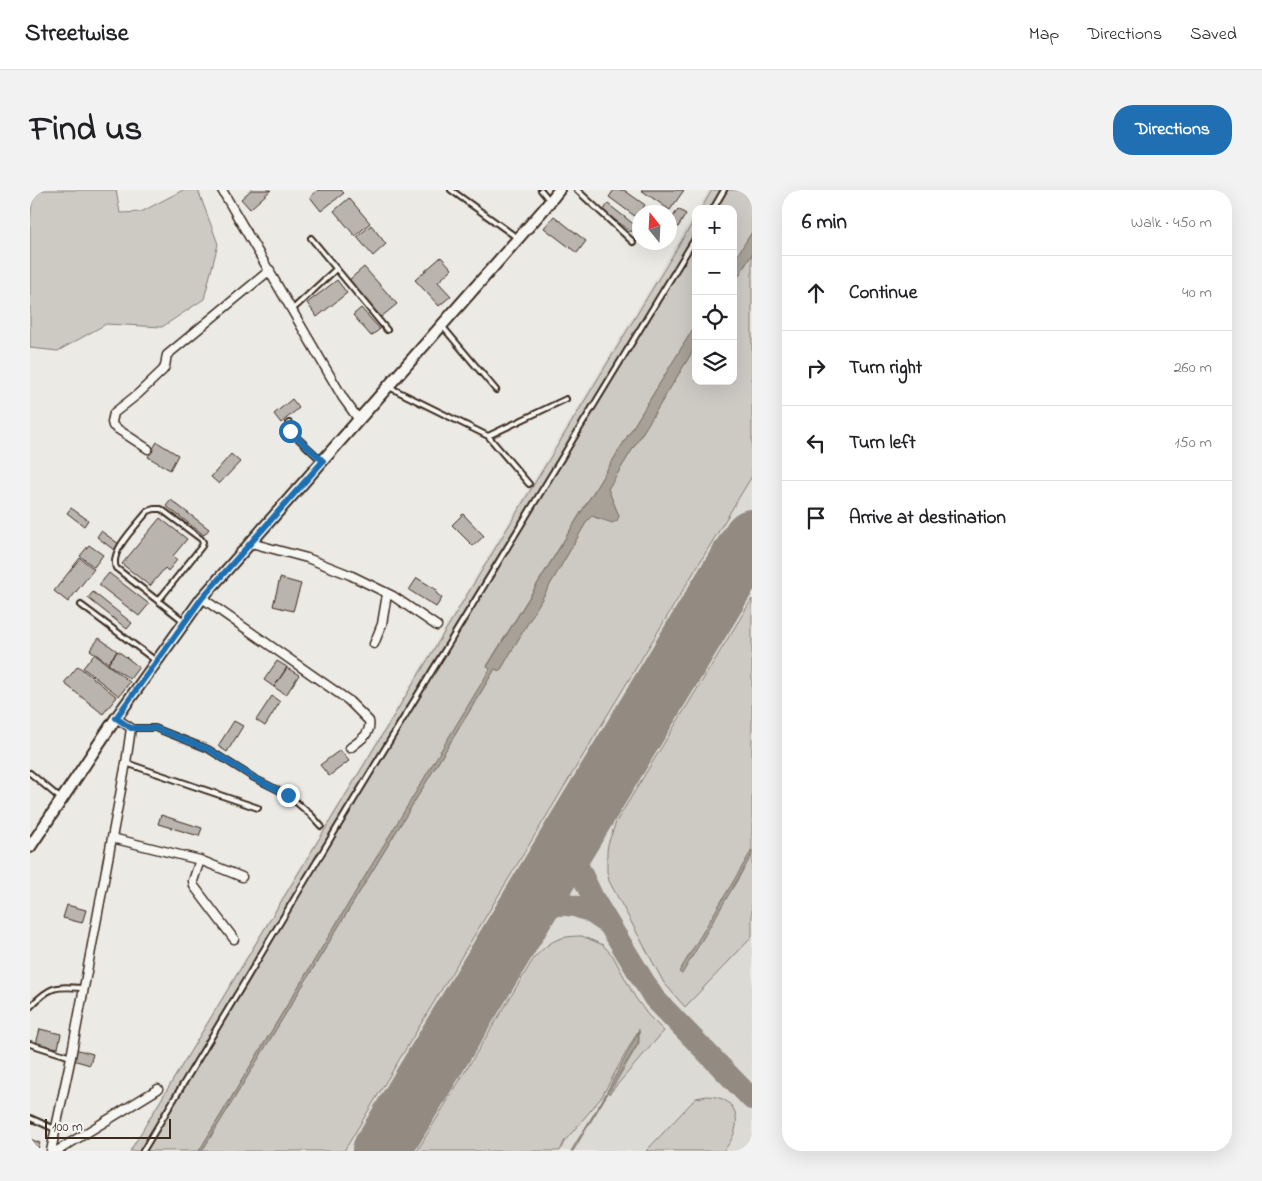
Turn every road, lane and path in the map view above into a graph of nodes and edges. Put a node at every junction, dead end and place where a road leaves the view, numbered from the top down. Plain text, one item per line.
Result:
1 (222, 190) edge
2 (451, 190) edge
3 (541, 190) edge
4 (559, 190) edge
5 (577, 190) edge
6 (724, 190) edge
7 (550, 201) junction
8 (715, 205) edge
9 (311, 238) dead end
10 (518, 239) junction
11 (632, 241) edge
12 (692, 244) edge
13 (336, 269) junction
14 (270, 270) junction
15 (293, 309) junction
16 (442, 325) junction
17 (387, 330) dead end
18 (388, 386) junction
19 (496, 390) dead end
20 (566, 399) dead end
21 (359, 420) junction
22 (289, 422) dead end
23 (488, 436) junction
24 (148, 449) dead end
25 (323, 461) junction
26 (529, 484) dead end
27 (251, 543) junction
28 (387, 594) junction
29 (202, 598) junction
30 (158, 601) junction
31 (81, 605) dead end
32 (185, 622) junction
33 (437, 626) dead end
34 (374, 644) dead end
35 (156, 661) junction
36 (116, 718) junction
37 (131, 728) junction
38 (350, 748) dead end
39 (126, 763) junction
40 (30, 774) edge
41 (62, 799) junction
42 (258, 808) dead end
43 (321, 826) dead end
44 (112, 838) junction
45 (30, 847) edge
46 (200, 860) junction
47 (242, 877) dead end
48 (234, 939) dead end
49 (84, 988) junction
50 (30, 1007) edge
51 (30, 1044) edge
52 (71, 1057) junction
53 (158, 1089) dead end
54 (30, 1118) edge
55 (56, 1129) junction
56 (51, 1151) edge
57 (57, 1151) edge
58 (143, 1151) edge

1 - 14 street
2 - 10 lane
3 - 7 lane
4 - 7 main road
5 - 11 lane
6 - 8 lane
7 - 10 main road
9 - 13 lane
10 - 16 main road
12 - 58 lane
13 - 15 lane
13 - 17 lane
14 - 15 street
14 - 24 street
15 - 21 street
16 - 18 main road
16 - 19 lane
18 - 21 main road
18 - 23 lane
20 - 23 lane
21 - 25 main road
22 - 25 lane
23 - 26 lane
25 - 27 main road
27 - 28 street
27 - 29 main road
28 - 33 street
28 - 34 street
29 - 32 main road
29 - 38 street
30 - 30 lane
30 - 32 lane
31 - 35 lane
32 - 35 main road
35 - 36 main road
36 - 37 street
36 - 41 main road
37 - 39 street
37 - 43 lane
39 - 42 lane
39 - 44 street
40 - 41 lane
41 - 45 main road
44 - 46 street
44 - 49 street
46 - 47 street
46 - 48 street
49 - 50 lane
49 - 52 street
51 - 52 lane
52 - 55 street
53 - 57 street
54 - 55 lane
55 - 56 street

